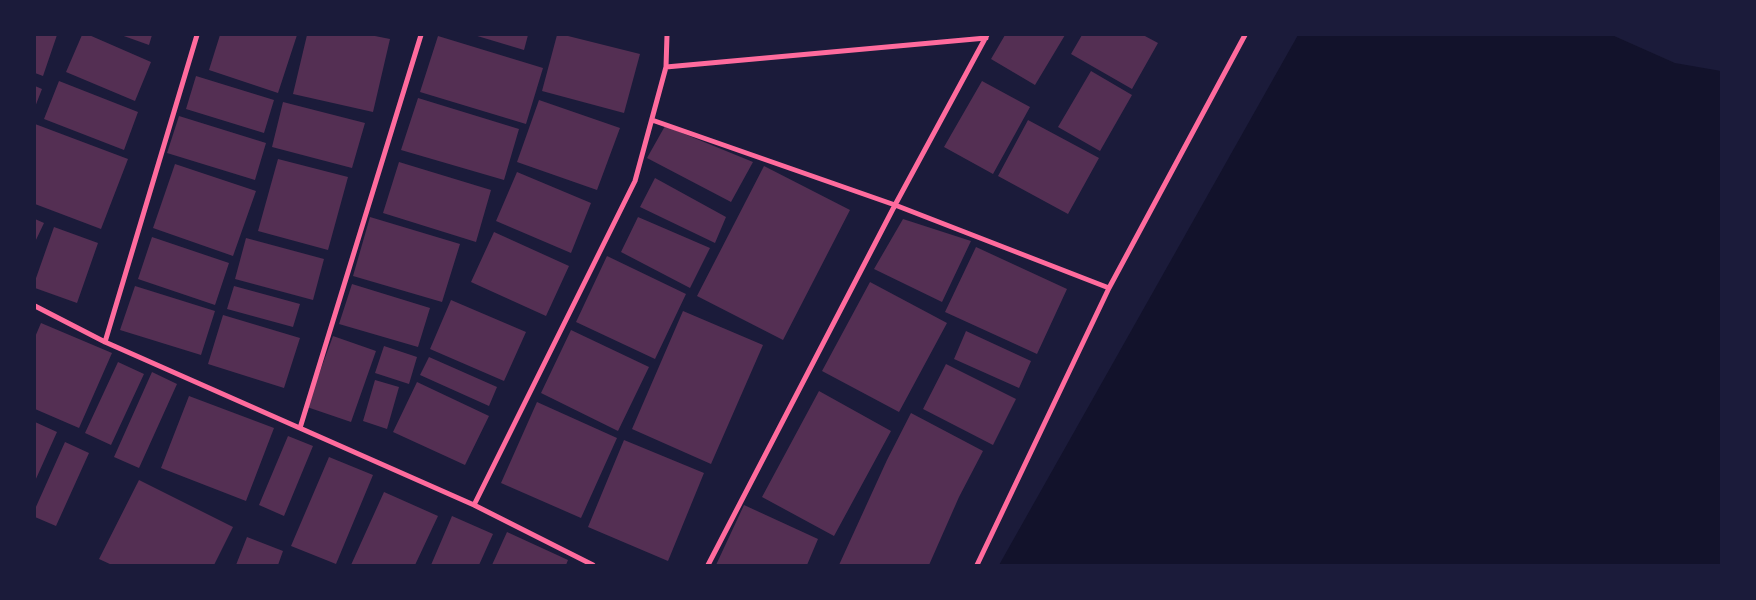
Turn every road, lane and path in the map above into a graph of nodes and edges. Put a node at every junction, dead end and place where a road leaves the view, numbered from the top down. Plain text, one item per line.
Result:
1 (197, 35) edge
2 (421, 35) edge
3 (667, 35) edge
4 (1245, 35) edge
5 (986, 37) edge
6 (666, 67) junction
7 (652, 120) junction
8 (895, 205) junction
9 (1109, 288) junction
10 (35, 306) edge
11 (105, 342) junction
12 (300, 428) junction
13 (474, 505) junction
14 (593, 565) edge
15 (708, 565) edge
16 (977, 565) edge

1 - 11 street
2 - 12 street
3 - 6 street
4 - 9 street
5 - 6 street
5 - 8 street
6 - 7 street
7 - 8 street
7 - 13 street
8 - 9 street
8 - 15 street
9 - 16 street
10 - 11 street
11 - 12 street
12 - 13 street
13 - 14 street

